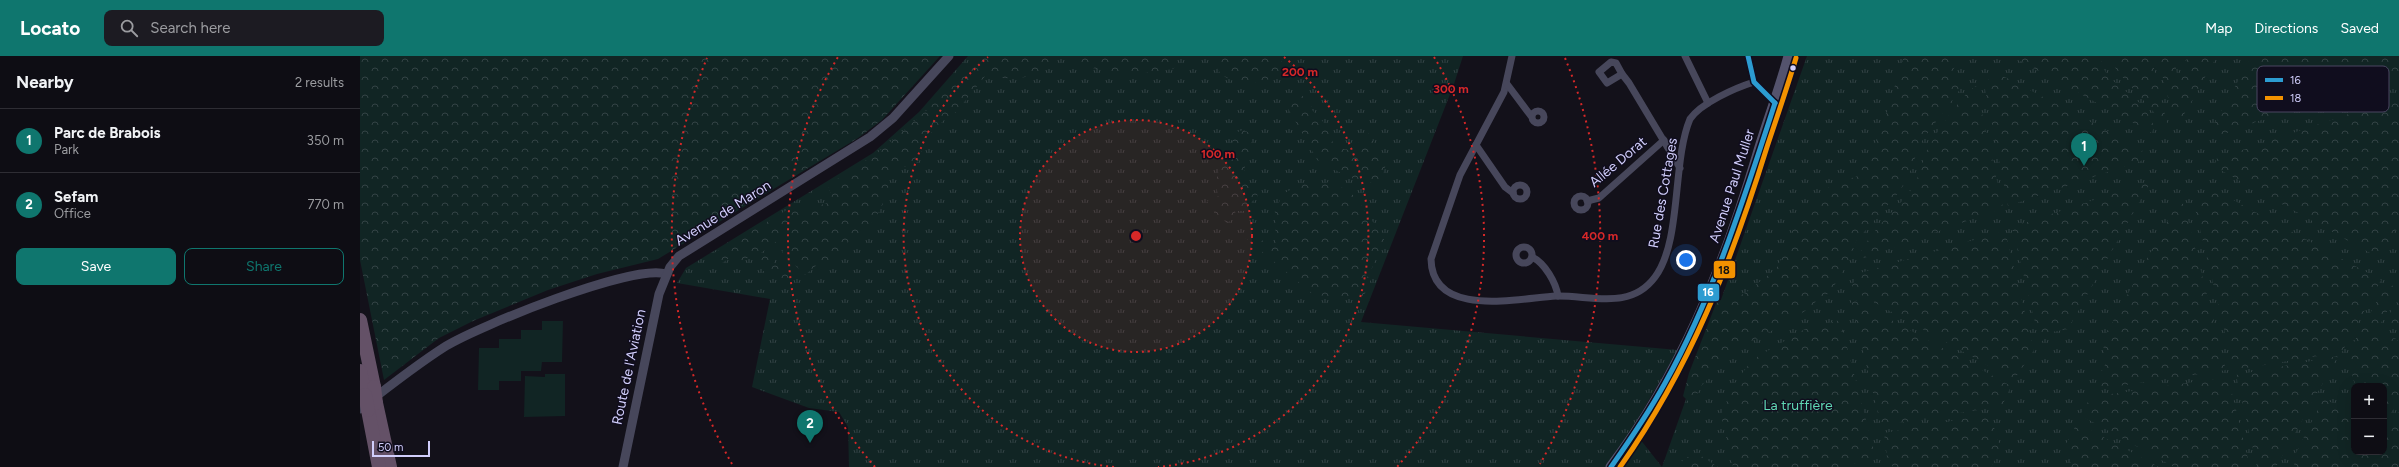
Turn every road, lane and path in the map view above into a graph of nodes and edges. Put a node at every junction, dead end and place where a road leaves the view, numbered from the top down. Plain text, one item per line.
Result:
1 (949, 56) edge
2 (1512, 56) edge
3 (1685, 56) edge
4 (1748, 56) edge
5 (1789, 56) edge
6 (1622, 74) dead end
7 (1754, 82) junction
8 (1507, 84) junction
9 (1708, 103) junction
10 (1775, 103) junction
11 (1531, 116) dead end
12 (1664, 140) junction
13 (1476, 145) junction
14 (1680, 168) junction
15 (1513, 193) dead end
16 (1587, 202) dead end
17 (1532, 257) dead end
18 (666, 274) junction
19 (1558, 296) junction
20 (360, 320) edge
21 (360, 371) edge
22 (368, 401) edge
23 (380, 467) edge
24 (390, 467) edge
25 (623, 467) edge
26 (1611, 467) edge

1 - 18 street, Avenue de Maron
2 - 8 street, Rue des Cottages
3 - 9 street
4 - 7 street
5 - 10 main road, Avenue Paul Muller
6 - 12 street
7 - 9 street, Rue des Cottages
7 - 10 street
8 - 11 street
8 - 13 street, Rue des Cottages
9 - 14 street, Rue des Cottages
10 - 26 main road, Avenue Paul Muller
12 - 14 street
12 - 16 street, Allée Dorat
13 - 15 street
13 - 19 street, Rue des Cottages
14 - 19 street, Rue des Cottages
17 - 19 street
18 - 22 street
18 - 25 street, Route de l'Aviation
20 - 22 highway
21 - 22 highway
22 - 23 highway
22 - 24 highway

